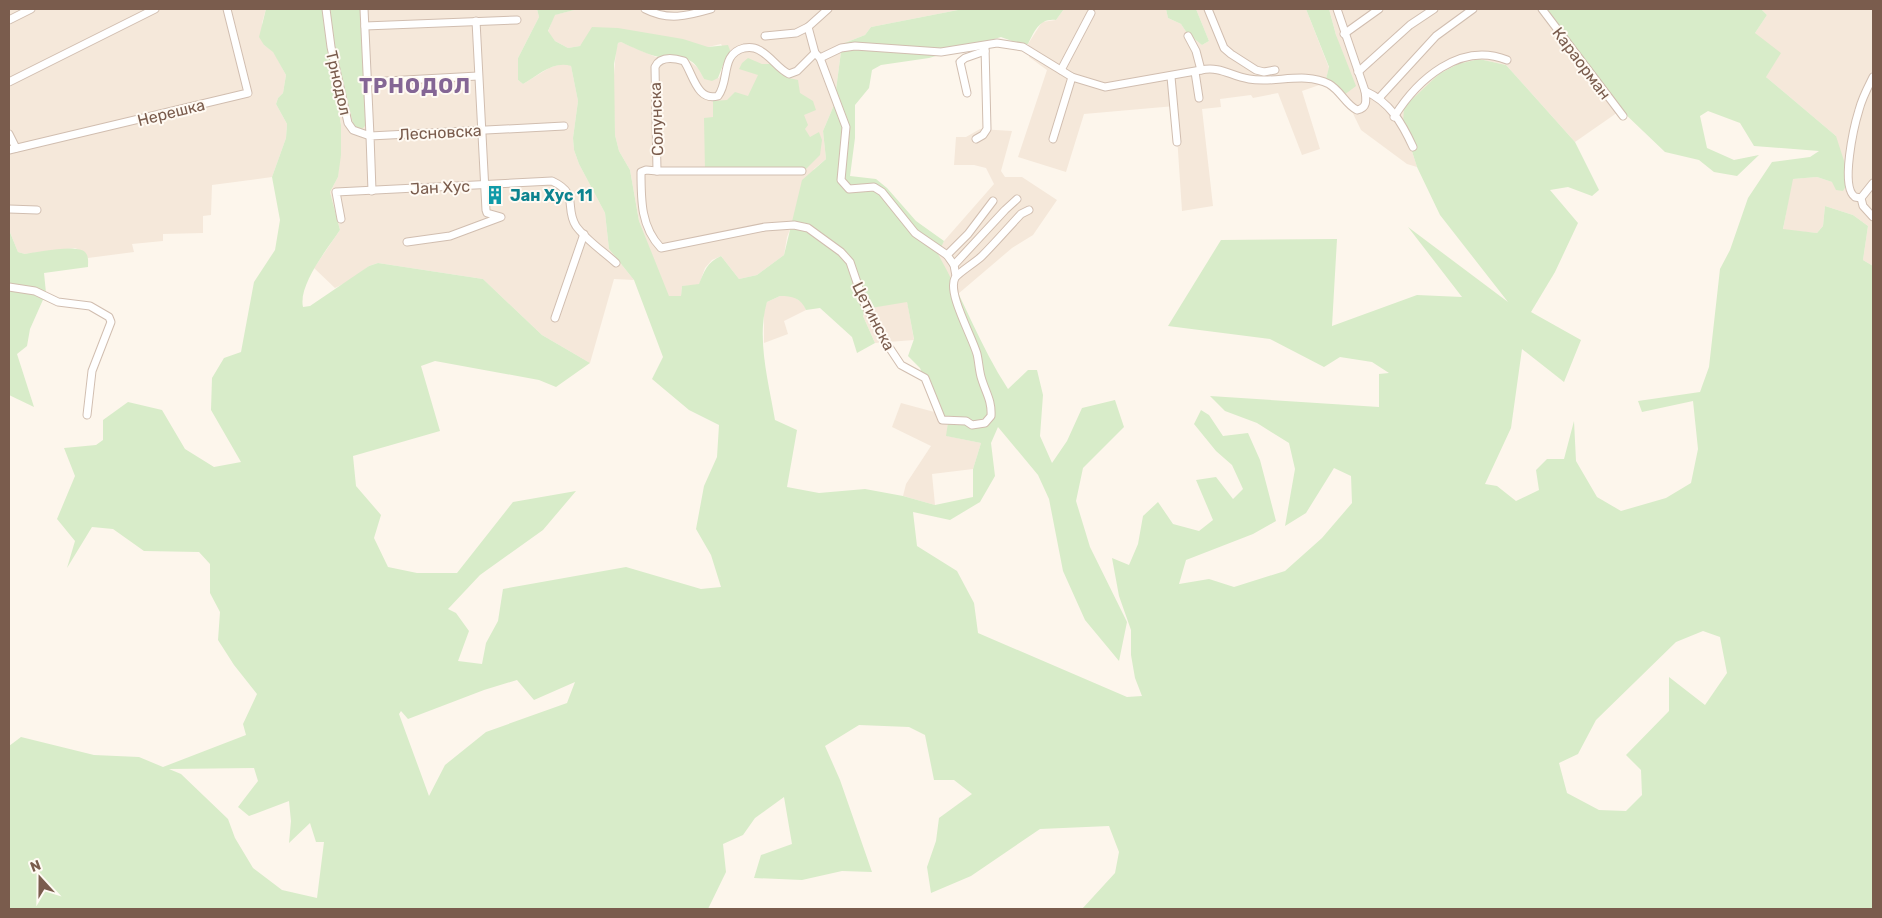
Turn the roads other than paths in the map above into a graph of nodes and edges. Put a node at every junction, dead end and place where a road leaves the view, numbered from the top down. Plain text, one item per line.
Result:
1 (30, 9) edge
2 (155, 9) edge
3 (227, 9) edge
4 (326, 9) edge
5 (364, 9) edge
6 (645, 9) edge
7 (711, 9) edge
8 (828, 9) edge
9 (1208, 9) edge
10 (1337, 9) edge
11 (1379, 9) edge
12 (1434, 9) edge
13 (1473, 9) edge
14 (1542, 9) edge
15 (1091, 13) dead end
16 (9, 20) edge
17 (516, 20) dead end
18 (476, 21) junction
19 (365, 26) junction
20 (804, 29) junction
21 (1344, 34) junction
22 (765, 36) dead end
23 (1188, 36) dead end
24 (985, 49) junction
25 (818, 55) junction
26 (1507, 60) dead end
27 (1061, 70) junction
28 (1275, 70) dead end
29 (1198, 71) junction
30 (1358, 72) junction
31 (478, 76) junction
32 (1072, 77) junction
33 (1170, 77) junction
34 (1873, 77) edge
35 (9, 82) edge
36 (368, 82) junction
37 (1365, 91) junction
38 (966, 93) dead end
39 (1199, 98) dead end
40 (1380, 98) junction
41 (1623, 116) dead end
42 (1394, 117) junction
43 (564, 126) dead end
44 (481, 130) junction
45 (9, 134) edge
46 (370, 136) junction
47 (976, 138) dead end
48 (1053, 140) dead end
49 (1177, 142) dead end
50 (1413, 147) dead end
51 (12, 149) edge
52 (657, 170) junction
53 (802, 171) dead end
54 (1873, 183) edge
55 (484, 185) junction
56 (372, 191) junction
57 (1861, 198) junction
58 (1018, 199) dead end
59 (993, 200) dead end
60 (9, 209) edge
61 (37, 210) dead end
62 (1029, 210) dead end
63 (1873, 217) edge
64 (341, 219) dead end
65 (584, 234) junction
66 (407, 242) dead end
67 (947, 255) junction
68 (616, 263) dead end
69 (954, 265) junction
70 (956, 276) junction
71 (9, 286) edge
72 (555, 318) dead end
73 (87, 415) dead end

1 - 16 street
2 - 35 street
3 - 51 street, Нерешка
4 - 46 street, Трнодол
5 - 19 street, Трнодол
6 - 7 street
8 - 20 street
9 - 28 street
10 - 21 street
11 - 21 street
12 - 30 street
13 - 40 street
14 - 41 street, Караорман
15 - 27 street
17 - 18 street
18 - 19 street
18 - 31 street
19 - 36 street, Трнодол
20 - 22 street
20 - 25 street
21 - 30 street
23 - 29 street
24 - 25 street
24 - 27 street
24 - 38 street
24 - 47 street
25 - 52 street, Солунска
25 - 67 street, Цетинска
26 - 42 street
27 - 32 street
29 - 33 street
29 - 37 street
29 - 39 street
30 - 37 street
31 - 36 street
31 - 44 street
32 - 33 street
32 - 48 street
33 - 49 street
34 - 57 street
36 - 46 street, Трнодол
37 - 40 street
40 - 42 street
42 - 50 street
43 - 44 street, Лесновска
44 - 46 street, Лесновска
44 - 55 street
45 - 51 street
46 - 56 street
52 - 53 street, Солунска
52 - 70 street, Цетинска
54 - 57 street
55 - 56 street, Јан Хус
55 - 65 street, Јан Хус
55 - 66 street
56 - 64 street, Јан Хус
57 - 63 street
58 - 69 street
59 - 67 street
60 - 61 street
62 - 70 street
65 - 68 street, Јан Хус
65 - 72 street
67 - 69 street, Цетинска
69 - 70 street, Цетинска
71 - 73 street

